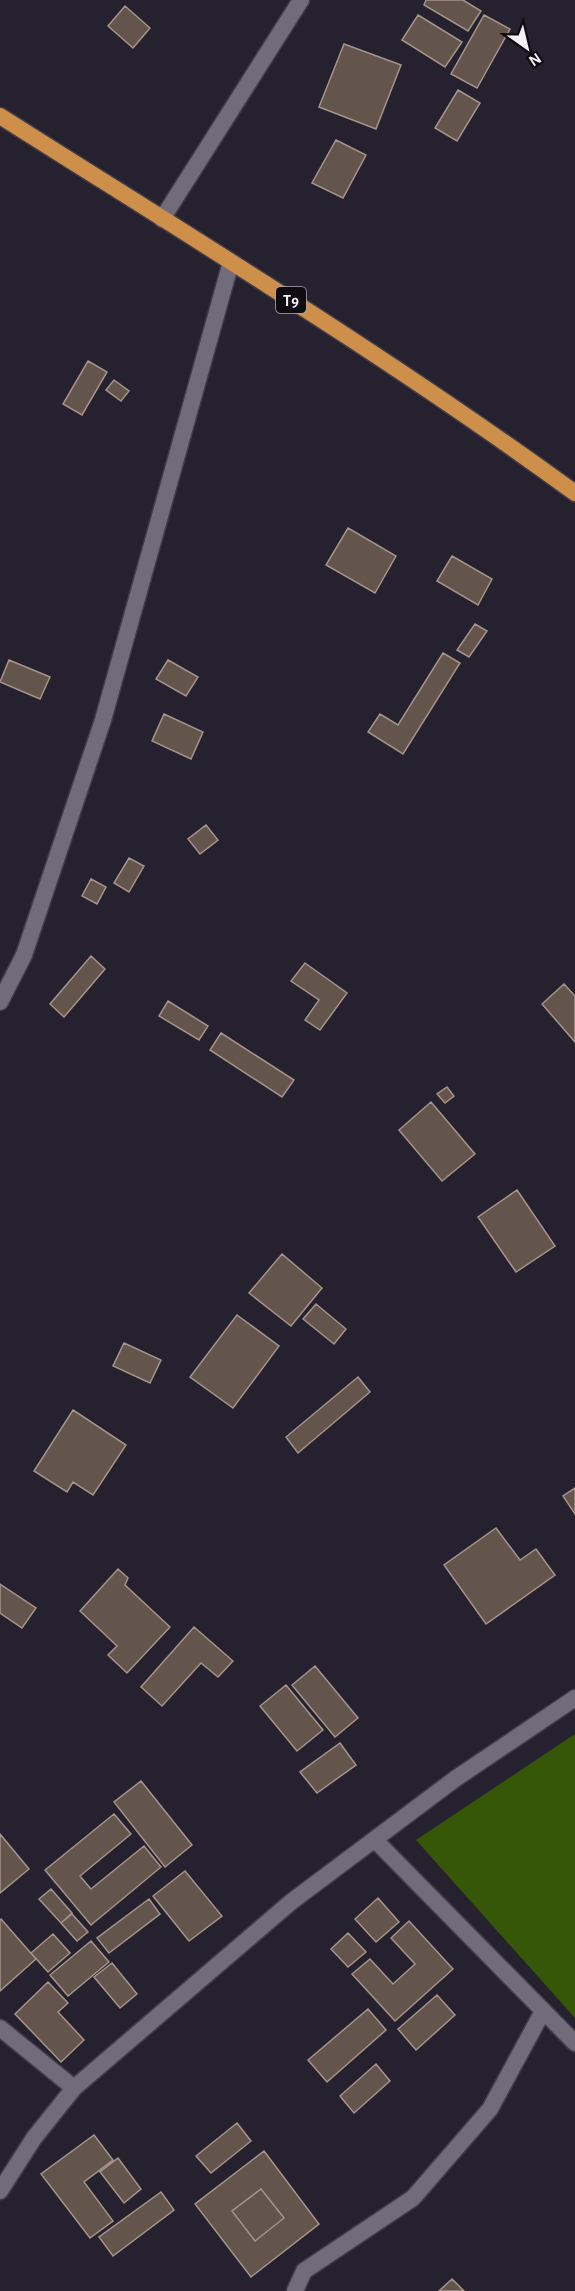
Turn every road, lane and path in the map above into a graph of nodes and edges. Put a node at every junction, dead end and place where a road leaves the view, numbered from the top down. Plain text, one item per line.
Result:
1 (301, 0) edge
2 (0, 116) edge
3 (162, 219) junction
4 (231, 262) junction
5 (575, 494) edge
6 (0, 1002) edge
7 (575, 1698) edge
8 (375, 1840) junction
9 (543, 2011) junction
10 (0, 2028) edge
11 (575, 2043) edge
12 (74, 2088) junction
13 (0, 2191) edge
14 (296, 2291) edge

1 - 3 street
2 - 3 highway, T9
3 - 4 highway, T9
4 - 5 highway, T9
4 - 6 street
7 - 8 street
8 - 9 street
8 - 12 street
9 - 11 street
9 - 14 street
10 - 12 street
12 - 13 street

